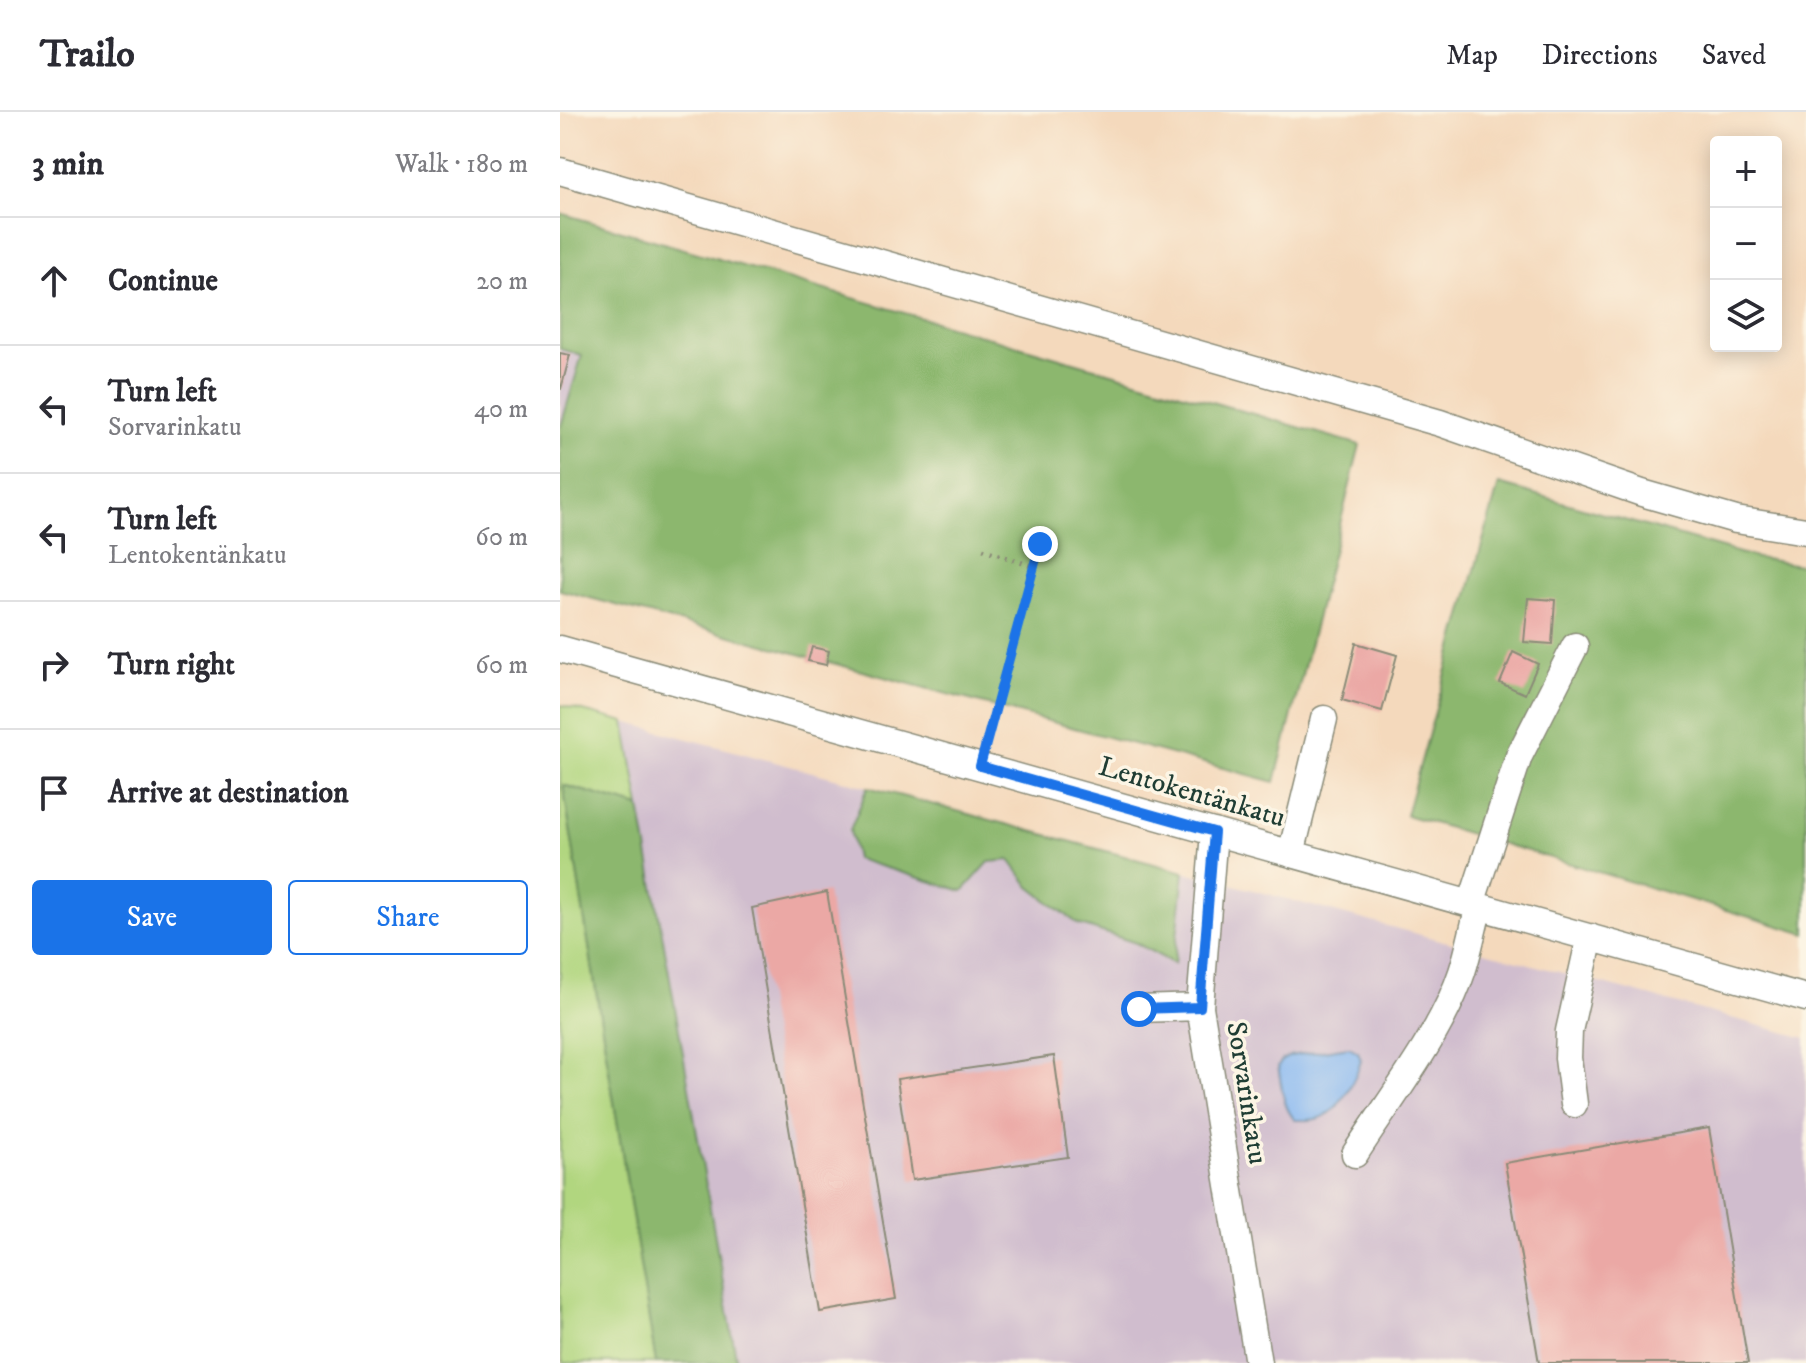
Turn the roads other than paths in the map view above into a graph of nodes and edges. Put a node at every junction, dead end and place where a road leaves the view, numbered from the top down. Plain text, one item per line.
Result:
1 (560, 171) edge
2 (1806, 531) edge
3 (1575, 646) dead end
4 (560, 649) edge
5 (1324, 719) dead end
6 (1214, 832) junction
7 (1291, 854) junction
8 (1475, 905) junction
9 (1590, 937) junction
10 (1806, 998) edge
11 (1200, 1007) junction
12 (1139, 1009) dead end
13 (1574, 1104) dead end
14 (1355, 1154) dead end
15 (1258, 1363) edge

1 - 2 street
3 - 8 street
4 - 6 street, Lentokentänkatu
5 - 7 street
6 - 7 street, Lentokentänkatu
6 - 11 street, Sorvarinkatu
7 - 8 street, Lentokentänkatu
8 - 9 street, Lentokentänkatu
8 - 14 street
9 - 10 street, Lentokentänkatu
9 - 13 street
11 - 12 street
11 - 15 street, Sorvarinkatu

